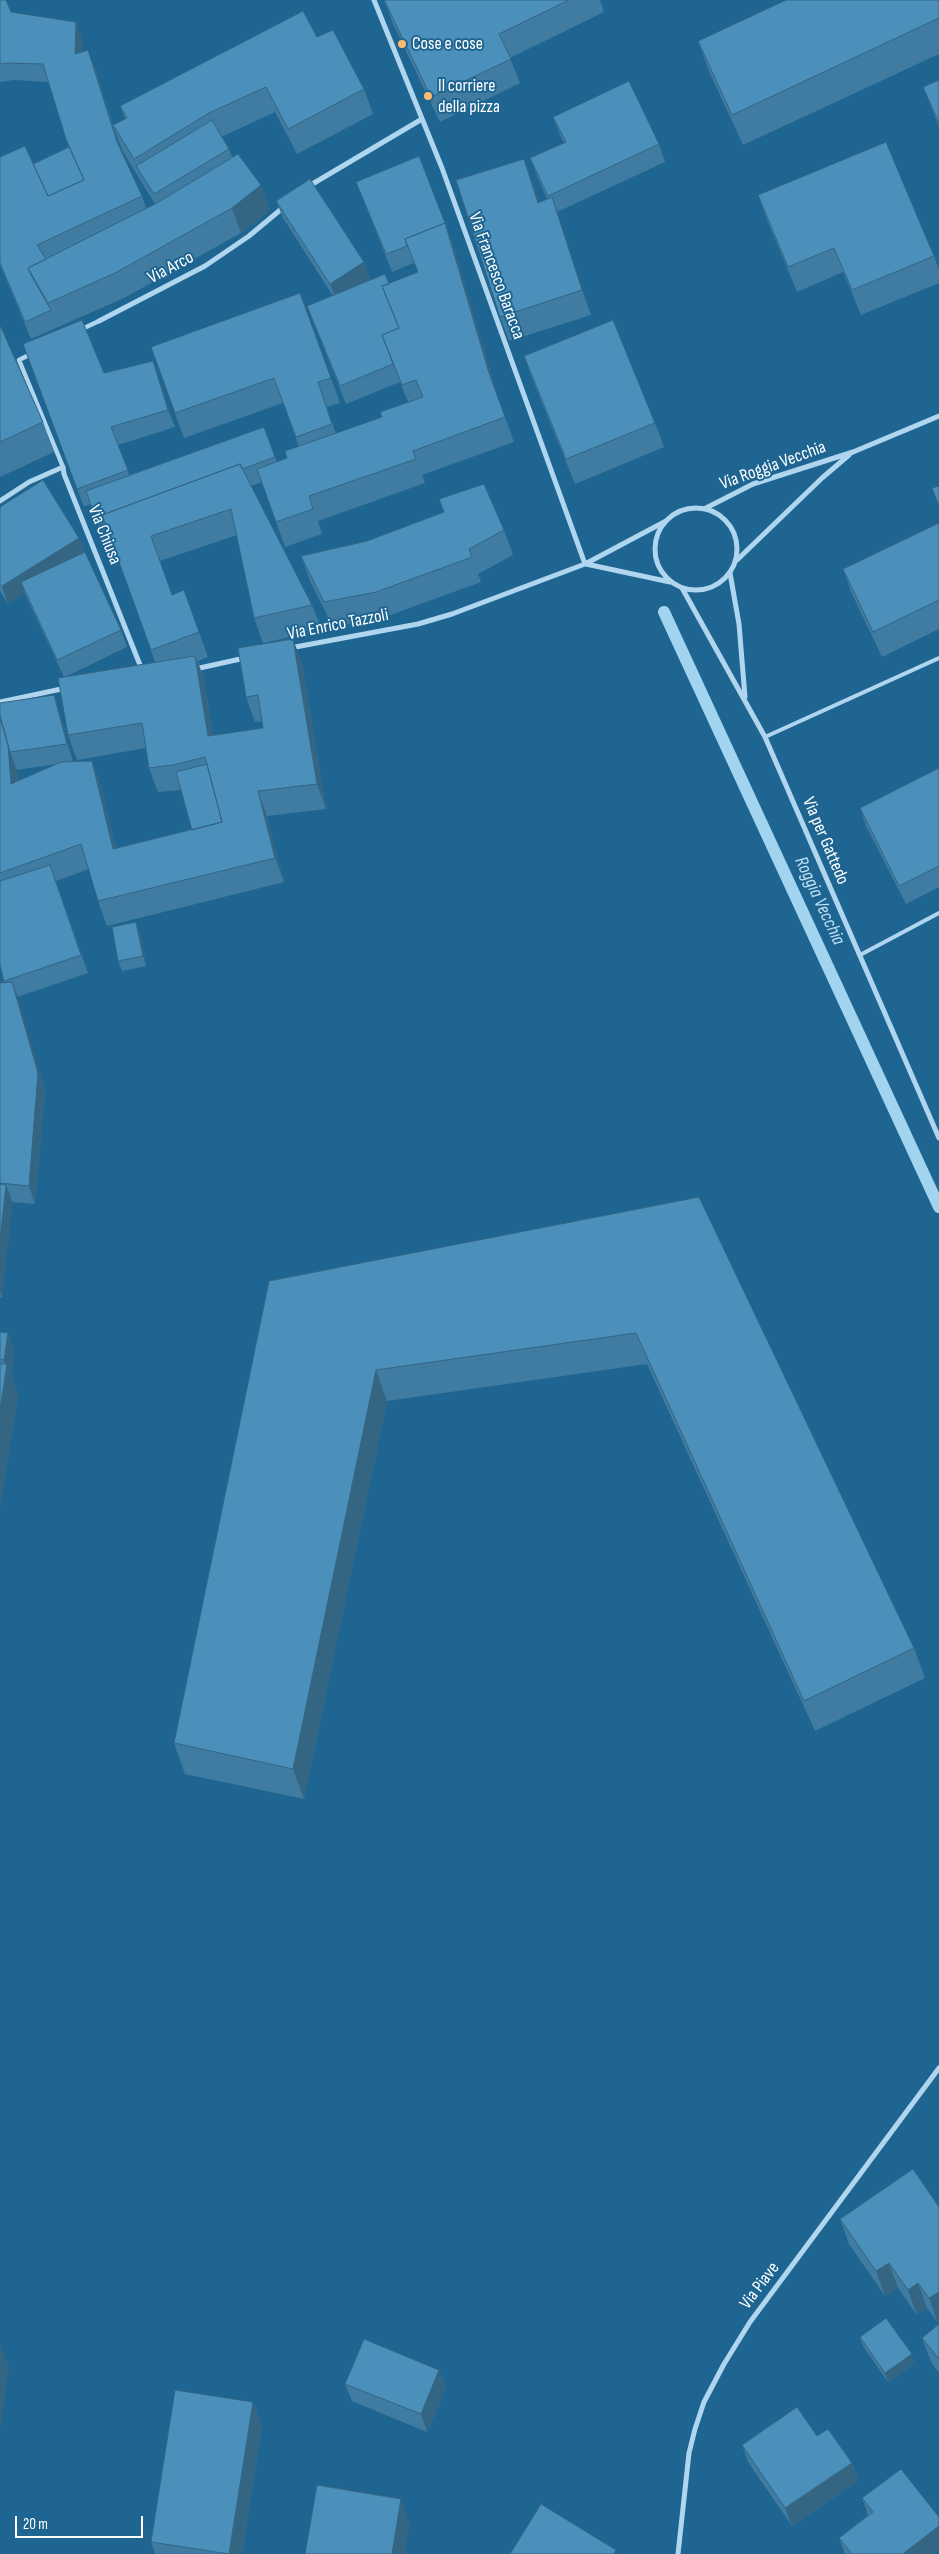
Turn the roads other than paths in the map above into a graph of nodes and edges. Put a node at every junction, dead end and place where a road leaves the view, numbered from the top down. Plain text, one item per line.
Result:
1 (374, 0) edge
2 (392, 21) edge
3 (384, 25) junction
4 (422, 119) junction
5 (306, 188) edge
6 (287, 204) edge
7 (99, 320) joint
8 (72, 334) edge
9 (37, 351) edge
10 (939, 416) edge
11 (853, 452) junction
12 (63, 468) junction
13 (0, 501) edge
14 (704, 509) junction
15 (666, 521) junction
16 (736, 560) junction
17 (586, 564) junction
18 (730, 573) junction
19 (670, 582) junction
20 (682, 588) junction
21 (287, 649) edge
22 (249, 657) edge
23 (939, 658) edge
24 (193, 670) edge
25 (146, 680) edge
26 (76, 686) edge
27 (745, 700) junction
28 (0, 702) edge
29 (765, 737) junction
30 (939, 913) edge
31 (860, 956) junction
32 (937, 1126) edge
33 (939, 1138) edge
34 (939, 2068) edge
35 (678, 2554) edge

1 - 3 street, Via Francesco Baracca
2 - 3 street
3 - 4 street, Via Francesco Baracca
4 - 5 street
4 - 17 street, Via Francesco Baracca
6 - 7 street, Via Arco
7 - 8 street, Via Arco
9 - 12 street
10 - 11 street, Via Roggia Vecchia
11 - 14 street, Via Roggia Vecchia
11 - 16 street, Via Roggia Vecchia
12 - 13 street
12 - 25 street, Via Chiusa
14 - 15 street
14 - 16 street
15 - 17 street, Via Enrico Tazzoli
15 - 19 street
16 - 18 street
17 - 19 street
17 - 21 street, Via Enrico Tazzoli
18 - 20 street
18 - 27 street, Via per Gattedo
19 - 20 street
20 - 27 street, Via per Gattedo
22 - 24 street
23 - 29 lane
26 - 28 street
27 - 29 street, Via per Gattedo
29 - 31 street, Via per Gattedo
30 - 31 lane
31 - 32 street, Via per Gattedo
32 - 33 street, Via per Gattedo
34 - 35 street, Via Piave

